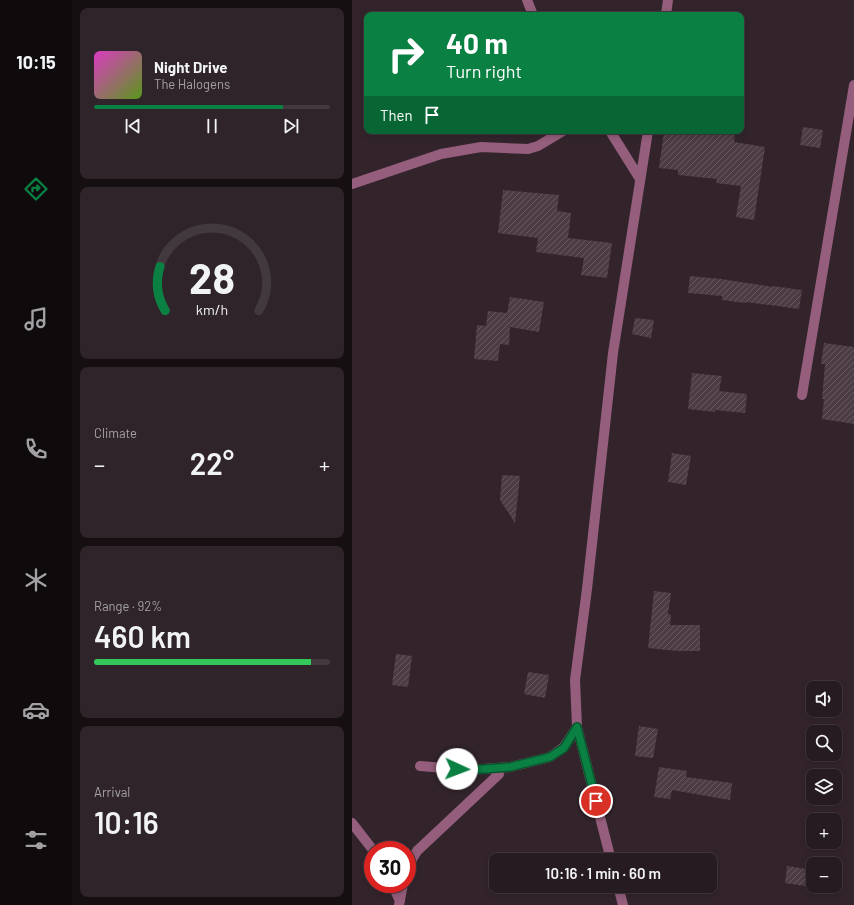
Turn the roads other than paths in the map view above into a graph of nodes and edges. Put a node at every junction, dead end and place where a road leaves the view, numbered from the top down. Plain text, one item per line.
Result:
1 (527, 0) edge
2 (668, 0) edge
3 (532, 12) edge
4 (666, 12) edge
5 (854, 85) edge
6 (558, 134) edge
7 (612, 134) edge
8 (648, 134) edge
9 (640, 179) junction
10 (352, 184) edge
11 (802, 395) dead end
12 (577, 727) junction
13 (420, 766) dead end
14 (499, 774) dead end
15 (352, 823) edge
16 (366, 841) edge
17 (416, 853) edge
18 (609, 853) edge
19 (396, 893) edge
20 (402, 893) edge
21 (620, 893) edge
22 (400, 903) edge
23 (623, 905) edge

1 - 3 street
2 - 4 street
5 - 11 street
6 - 10 street
7 - 9 street
8 - 9 street
9 - 12 street
12 - 13 street
12 - 18 street
14 - 17 street
15 - 16 street
19 - 22 street
20 - 22 street
21 - 23 street

